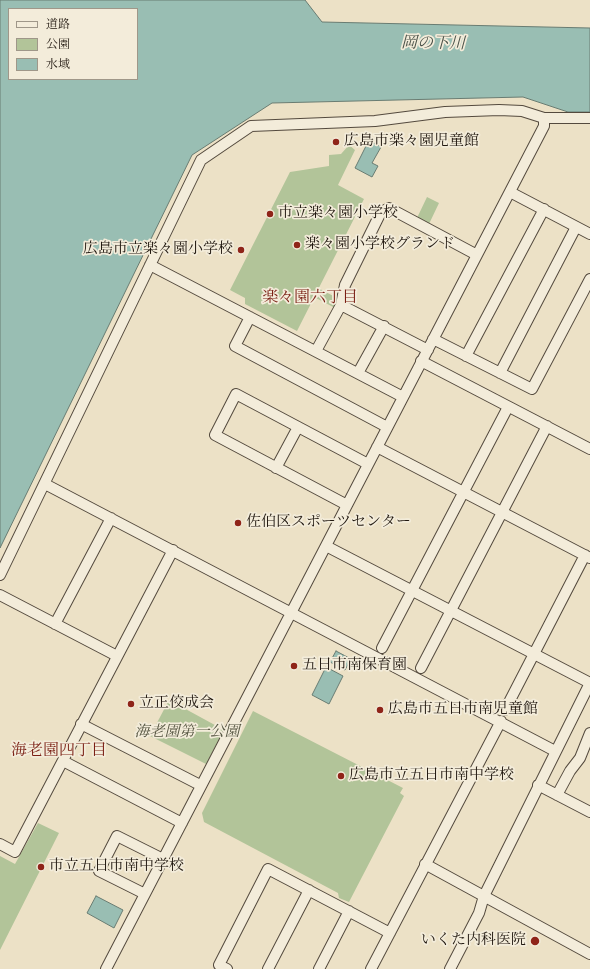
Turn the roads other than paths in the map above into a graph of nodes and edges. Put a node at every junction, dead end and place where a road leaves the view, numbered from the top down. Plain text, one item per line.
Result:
1 (544, 118) junction
2 (590, 118) edge
3 (510, 192) junction
4 (544, 209) junction
5 (576, 227) junction
6 (590, 234) edge
7 (477, 255) junction
8 (150, 265) junction
9 (590, 280) edge
10 (341, 305) junction
11 (250, 317) junction
12 (384, 326) junction
13 (433, 339) junction
14 (428, 350) junction
15 (316, 351) junction
16 (466, 356) junction
17 (421, 361) junction
18 (358, 373) junction
19 (500, 373) junction
20 (403, 397) junction
21 (508, 407) junction
22 (547, 426) junction
23 (298, 427) junction
24 (387, 427) junction
25 (377, 447) junction
26 (590, 449) edge
27 (368, 464) junction
28 (276, 468) junction
29 (45, 484) junction
30 (464, 492) junction
31 (347, 505) junction
32 (502, 512) junction
33 (111, 518) junction
34 (326, 546) junction
35 (173, 550) junction
36 (588, 557) edge
37 (0, 575) edge
38 (412, 591) junction
39 (0, 595) edge
40 (291, 612) junction
41 (451, 612) junction
42 (55, 624) junction
43 (382, 648) dead end
44 (534, 654) junction
45 (117, 656) junction
46 (421, 668) dead end
47 (590, 683) edge
48 (505, 710) dead end
49 (501, 721) junction
50 (81, 724) junction
51 (590, 733) edge
52 (555, 751) junction
53 (63, 761) junction
54 (538, 785) junction
55 (200, 786) junction
56 (557, 795) junction
57 (590, 812) edge
58 (182, 823) junction
59 (0, 844) edge
60 (163, 859) junction
61 (426, 864) junction
62 (309, 890) junction
63 (145, 894) junction
64 (484, 896) junction
65 (350, 911) junction
66 (390, 933) junction
67 (590, 954) edge
68 (221, 968) edge
69 (106, 969) edge
70 (268, 969) edge
71 (319, 969) edge
72 (371, 969) edge
73 (450, 969) edge

1 - 2 street
1 - 3 street
1 - 8 street
3 - 4 street
3 - 7 street
4 - 5 street
4 - 16 street
5 - 6 street
5 - 19 street
7 - 10 street
7 - 13 street
8 - 11 street
8 - 29 street
9 - 19 street
10 - 12 street
10 - 15 street
11 - 15 street
11 - 24 street
12 - 14 street
12 - 18 street
13 - 14 street
13 - 16 street
14 - 17 street
15 - 18 street
16 - 19 street
17 - 20 street
17 - 21 street
18 - 20 street
20 - 24 street
21 - 22 street
21 - 30 street
22 - 26 street
22 - 32 street
23 - 27 street
23 - 28 street
23 - 28 street
24 - 25 street
25 - 27 street
25 - 30 street
27 - 31 street
28 - 31 street
29 - 33 street
29 - 37 street
30 - 32 street
30 - 38 street
31 - 34 street
32 - 36 street
32 - 41 street
33 - 35 street
33 - 42 street
34 - 38 street
34 - 40 street
35 - 40 street
35 - 45 street
36 - 44 street
38 - 41 street
38 - 43 street
39 - 42 street
40 - 49 street
40 - 55 street
41 - 44 street
41 - 46 street
42 - 45 street
44 - 47 street
44 - 48 street
45 - 50 street
47 - 52 street
49 - 52 street
49 - 61 street
50 - 53 street
50 - 55 street
51 - 56 street
52 - 54 street
53 - 58 street
53 - 59 street
54 - 56 street
54 - 64 street
55 - 58 street
56 - 57 street
58 - 60 street
60 - 63 street
60 - 63 street
61 - 64 street
61 - 66 street
62 - 65 street
62 - 68 street
62 - 70 street
63 - 69 street
64 - 67 street
64 - 73 street
65 - 66 street
65 - 71 street
66 - 72 street

